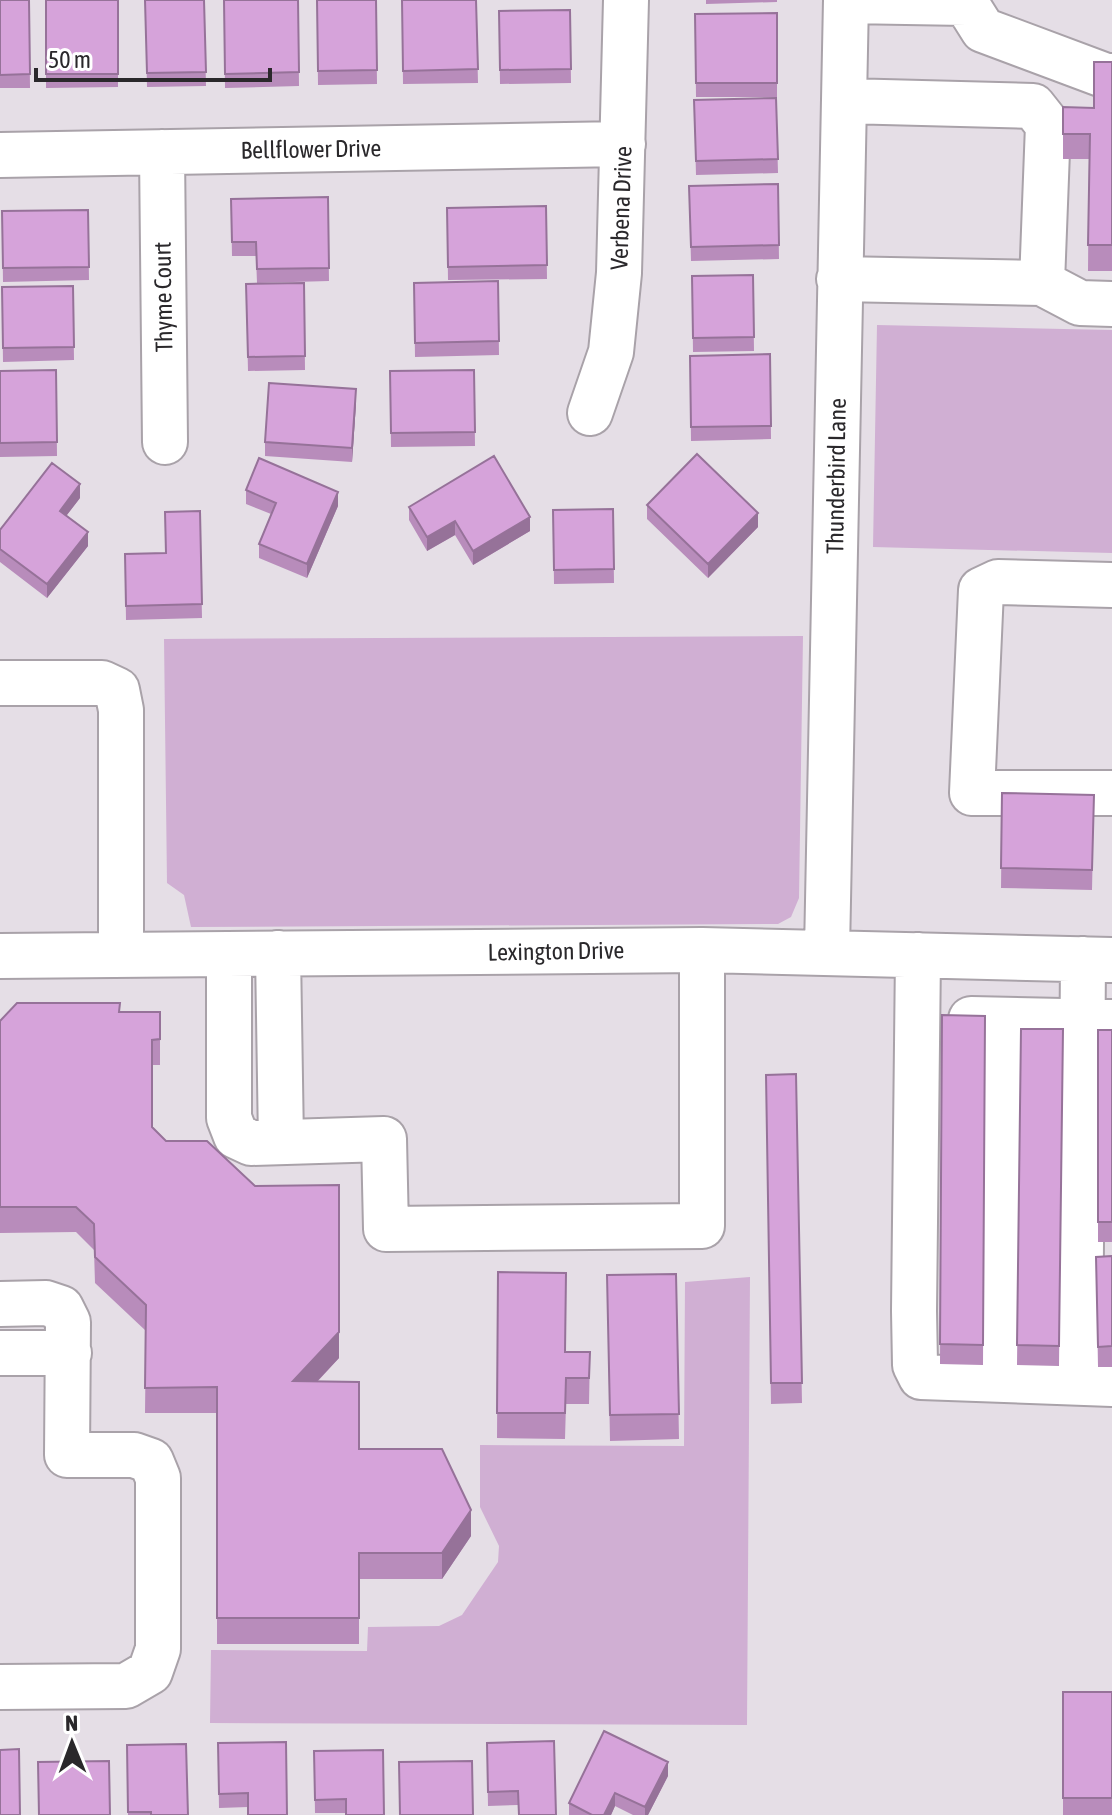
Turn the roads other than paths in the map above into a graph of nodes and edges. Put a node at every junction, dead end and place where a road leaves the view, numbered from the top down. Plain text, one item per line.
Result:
1 (626, 0) edge
2 (846, 1) edge
3 (966, 2) edge
4 (1112, 76) edge
5 (845, 101) junction
6 (623, 144) junction
7 (162, 152) junction
8 (0, 155) edge
9 (839, 279) junction
10 (1042, 283) junction
11 (1112, 304) edge
12 (590, 413) dead end
13 (165, 442) dead end
14 (1112, 585) edge
15 (0, 683) edge
16 (1112, 793) edge
17 (702, 950) junction
18 (827, 951) junction
19 (278, 953) junction
20 (229, 954) junction
21 (121, 955) junction
22 (918, 955) junction
23 (0, 956) edge
24 (1097, 960) edge
25 (917, 1017) junction
26 (999, 1020) junction
27 (1097, 1022) edge
28 (281, 1142) junction
29 (0, 1304) edge
30 (0, 1353) edge
31 (69, 1353) junction
32 (1001, 1380) junction
33 (1096, 1383) edge
34 (0, 1687) edge

1 - 6 street, Verbena Drive
2 - 3 street
2 - 5 street, Thunderbird Lane
3 - 4 street
5 - 9 street, Thunderbird Lane
5 - 10 street
6 - 7 street, Bellflower Drive
6 - 12 street, Verbena Drive
7 - 8 street, Bellflower Drive
7 - 13 street, Thyme Court
9 - 10 street
9 - 18 street, Thunderbird Lane
10 - 11 street
14 - 16 street
15 - 21 street
17 - 18 street, Lexington Drive
17 - 19 street, Lexington Drive
17 - 28 street
18 - 22 street, Lexington Drive
19 - 20 street, Lexington Drive
19 - 28 street
20 - 21 street, Lexington Drive
20 - 28 street
21 - 23 street, Lexington Drive
22 - 24 street, Lexington Drive
22 - 25 street
24 - 27 street
25 - 26 street
25 - 32 street
26 - 27 street
26 - 32 street
27 - 33 street
29 - 31 street
30 - 31 street
31 - 34 street
32 - 33 street

